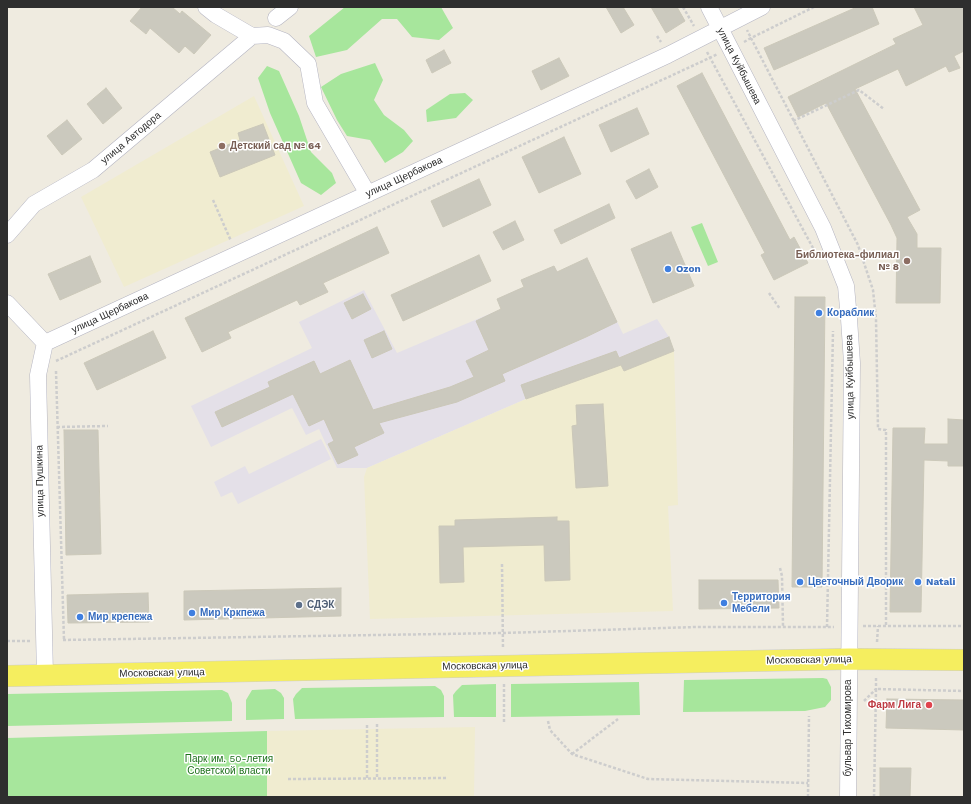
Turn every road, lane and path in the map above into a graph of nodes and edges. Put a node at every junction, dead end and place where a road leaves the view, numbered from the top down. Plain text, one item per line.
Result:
1 (206, 7) edge
2 (290, 7) edge
3 (684, 7) edge
4 (709, 7) edge
5 (762, 7) edge
6 (276, 18) dead end
7 (720, 28) junction
8 (252, 36) junction
9 (751, 38) dead end
10 (700, 39) junction
11 (730, 48) junction
12 (710, 58) junction
13 (884, 109) dead end
14 (794, 121) dead end
15 (368, 194) junction
16 (213, 200) dead end
17 (7, 235) edge
18 (815, 252) dead end
19 (236, 255) junction
20 (245, 275) junction
21 (769, 293) dead end
22 (7, 303) edge
23 (780, 309) dead end
24 (833, 330) dead end
25 (45, 343) junction
26 (55, 362) dead end
27 (56, 369) dead end
28 (108, 426) dead end
29 (57, 428) junction
30 (502, 564) dead end
31 (780, 568) dead end
32 (783, 626) junction
33 (849, 626) junction
34 (964, 626) edge
35 (827, 627) junction
36 (503, 633) junction
37 (44, 640) junction
38 (64, 640) junction
39 (7, 641) edge
40 (849, 659) junction
41 (964, 660) edge
42 (503, 666) junction
43 (45, 675) junction
44 (7, 676) edge
45 (964, 691) edge
46 (809, 716) dead end
47 (618, 719) dead end
48 (548, 720) dead end
49 (504, 722) dead end
50 (367, 724) dead end
51 (377, 724) dead end
52 (572, 754) junction
53 (367, 778) junction
54 (377, 778) junction
55 (448, 778) dead end
56 (288, 779) dead end
57 (808, 783) junction
58 (808, 797) edge
59 (848, 797) edge
60 (874, 797) edge

1 - 8 street
2 - 6 street
3 - 10 path
4 - 7 street, улица Куйбышева
5 - 7 street, улица Щербакова
7 - 10 street, улица Щербакова
7 - 11 street, улица Куйбышева
8 - 15 street
8 - 17 street, улица Автодора
9 - 11 path
10 - 12 path
10 - 15 street, улица Щербакова
11 - 12 path
11 - 33 street, улица Куйбышева
12 - 18 path
12 - 20 path
13 - 14 path
15 - 19 street, улица Щербакова
16 - 19 path
19 - 20 path
19 - 25 street, улица Щербакова
20 - 26 path
21 - 23 path
22 - 25 street
24 - 35 path
25 - 37 street, улица Пушкина
27 - 29 path
28 - 29 path
29 - 38 path
30 - 36 path
31 - 32 path
32 - 35 path
32 - 36 path
33 - 34 path
33 - 35 path
33 - 40 street, улица Куйбышева
36 - 38 path
36 - 42 path
37 - 38 path
37 - 39 path
37 - 43 street, улица Пушкина
40 - 41 main road, Московская улица
40 - 42 main road, Московская улица
40 - 59 street, бульвар Тихомирова
42 - 43 main road, Московская улица
42 - 49 path
43 - 44 main road, Московская улица
45 - 60 path
46 - 57 path
47 - 52 path
48 - 52 path
50 - 53 path
51 - 54 path
52 - 57 path
53 - 54 path
53 - 56 path
54 - 55 path
57 - 58 path

